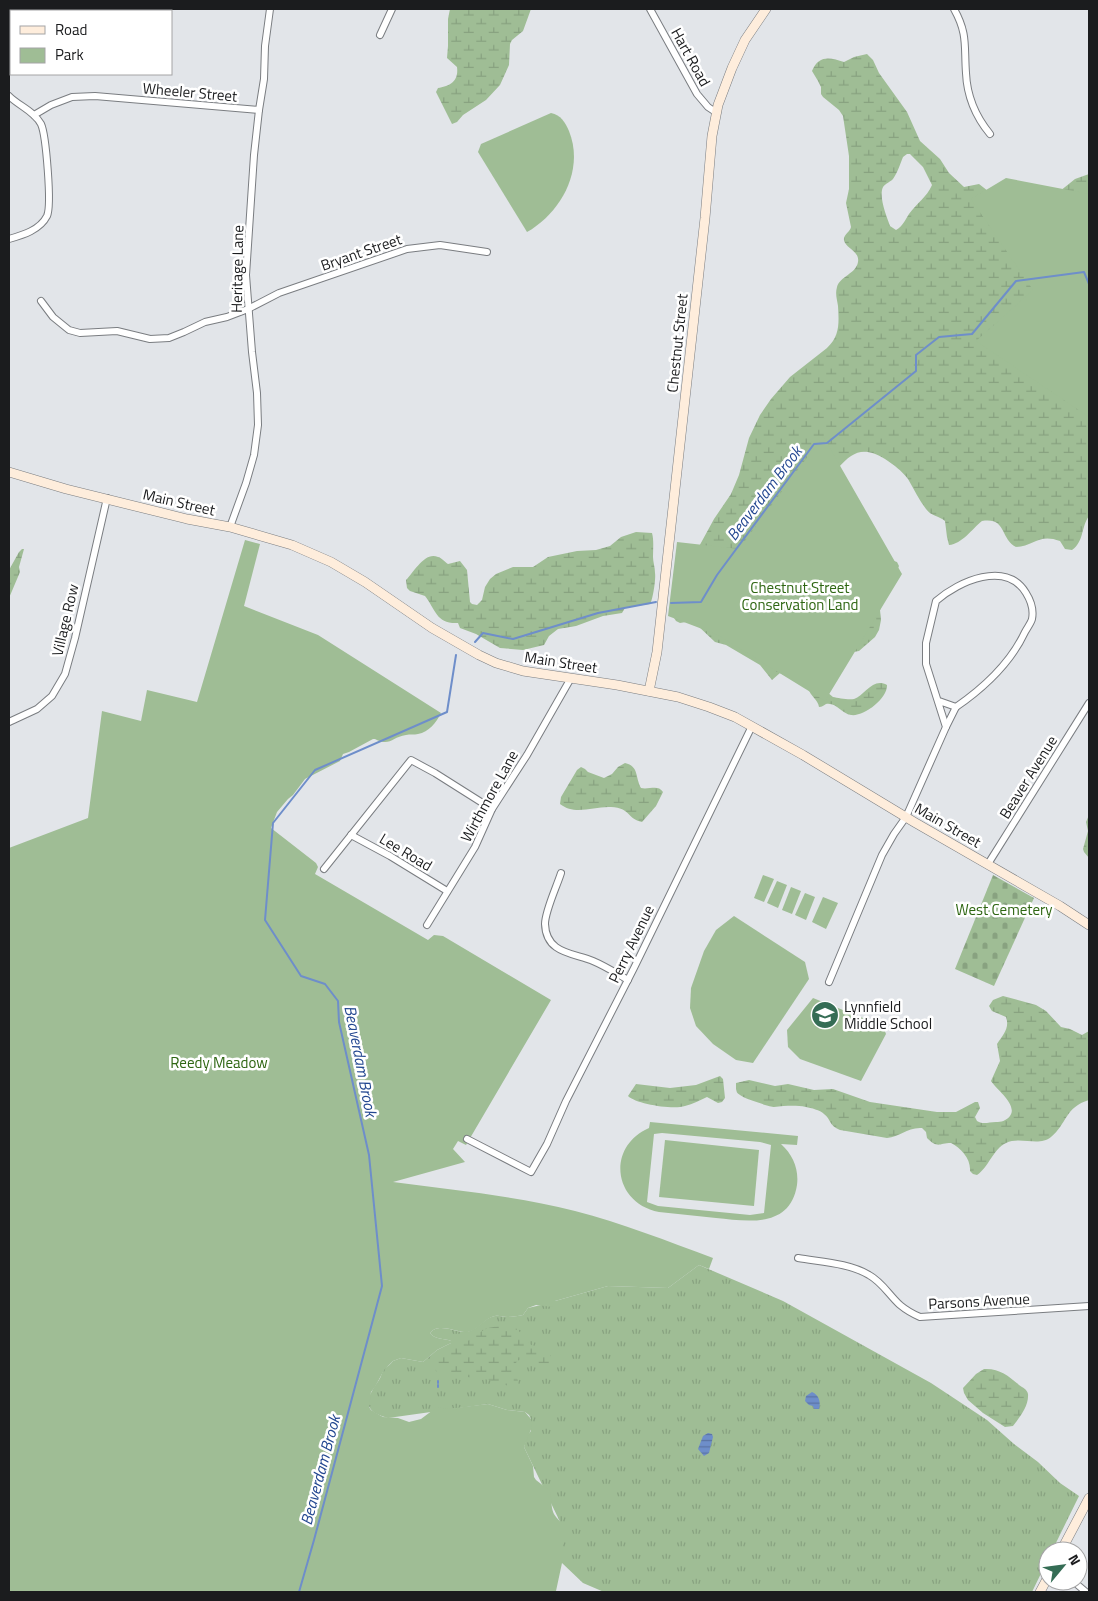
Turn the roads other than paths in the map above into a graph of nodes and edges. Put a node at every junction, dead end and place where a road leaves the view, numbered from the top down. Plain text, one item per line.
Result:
1 (270, 9) edge
2 (392, 9) edge
3 (650, 9) edge
4 (766, 9) edge
5 (954, 9) edge
6 (380, 35) dead end
7 (9, 96) edge
8 (259, 110) junction
9 (716, 112) junction
10 (34, 114) junction
11 (990, 134) dead end
12 (9, 239) edge
13 (487, 252) dead end
14 (41, 301) dead end
15 (248, 309) junction
16 (9, 472) edge
17 (107, 498) junction
18 (230, 527) junction
19 (571, 678) junction
20 (649, 691) junction
21 (939, 702) junction
22 (1089, 703) edge
23 (956, 707) junction
24 (9, 722) edge
25 (752, 726) junction
26 (946, 727) junction
27 (492, 809) junction
28 (906, 817) junction
29 (352, 835) junction
30 (988, 864) junction
31 (324, 869) dead end
32 (562, 873) dead end
33 (447, 891) junction
34 (427, 925) dead end
35 (1089, 926) edge
36 (628, 980) junction
37 (829, 982) dead end
38 (466, 1139) dead end
39 (798, 1258) dead end
40 (1089, 1306) edge
41 (1089, 1498) edge
42 (1066, 1541) edge

1 - 8 street, Heritage Lane
2 - 6 street
3 - 9 street, Hart Road
4 - 9 street, Chestnut Street
5 - 11 street
7 - 10 street
8 - 10 street, Wheeler Street
8 - 15 street, Heritage Lane
9 - 20 street, Chestnut Street
10 - 12 street
13 - 15 street, Bryant Street
14 - 15 street, Bryant Street
15 - 18 street, Heritage Lane
16 - 17 street, Main Street
17 - 18 street, Main Street
17 - 24 street, Village Row
18 - 19 street, Main Street
19 - 20 street, Main Street
19 - 27 street, Wirthmore Lane
20 - 25 street, Main Street
21 - 23 street
21 - 23 street
21 - 26 street
22 - 30 street, Beaver Avenue
23 - 26 street
25 - 28 street, Main Street
25 - 36 street, Perry Avenue
26 - 28 street
27 - 29 street
27 - 33 street, Wirthmore Lane
28 - 30 street, Main Street
28 - 37 street
29 - 31 street
29 - 33 street, Lee Road
30 - 35 street, Main Street
32 - 36 street
33 - 34 street, Wirthmore Lane
36 - 38 street, Perry Avenue
39 - 40 street, Parsons Avenue
41 - 42 street

